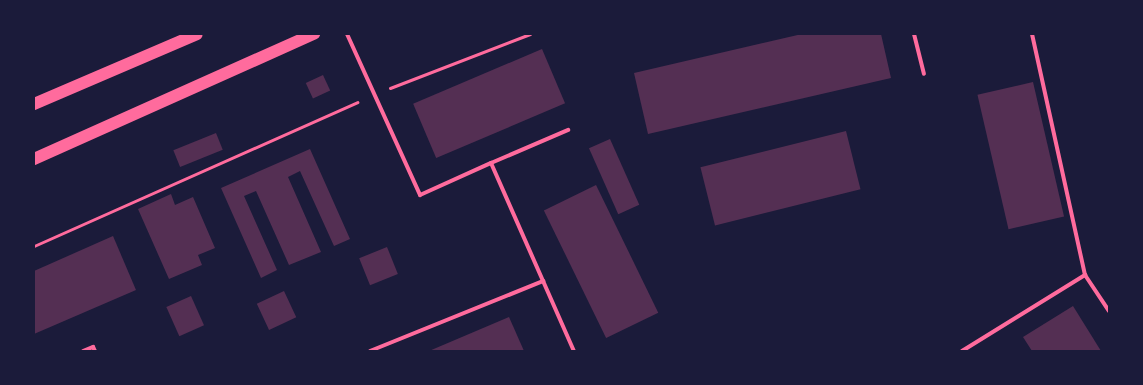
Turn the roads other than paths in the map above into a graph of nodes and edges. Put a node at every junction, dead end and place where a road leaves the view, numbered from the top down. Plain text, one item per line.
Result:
1 (197, 34) edge
2 (314, 34) edge
3 (347, 34) edge
4 (914, 34) edge
5 (1032, 34) edge
6 (924, 74) dead end
7 (34, 104) edge
8 (568, 130) dead end
9 (34, 158) edge
10 (491, 163) junction
11 (1085, 275) junction
12 (543, 281) junction
13 (1109, 312) edge
14 (83, 351) edge
15 (95, 351) edge
16 (370, 351) edge
17 (574, 351) edge
18 (962, 351) edge

1 - 7 main road
2 - 9 main road
3 - 10 lane
4 - 6 lane
5 - 11 lane
8 - 10 lane
10 - 12 lane
11 - 13 lane
11 - 18 lane
12 - 16 lane
12 - 17 lane
14 - 15 lane

